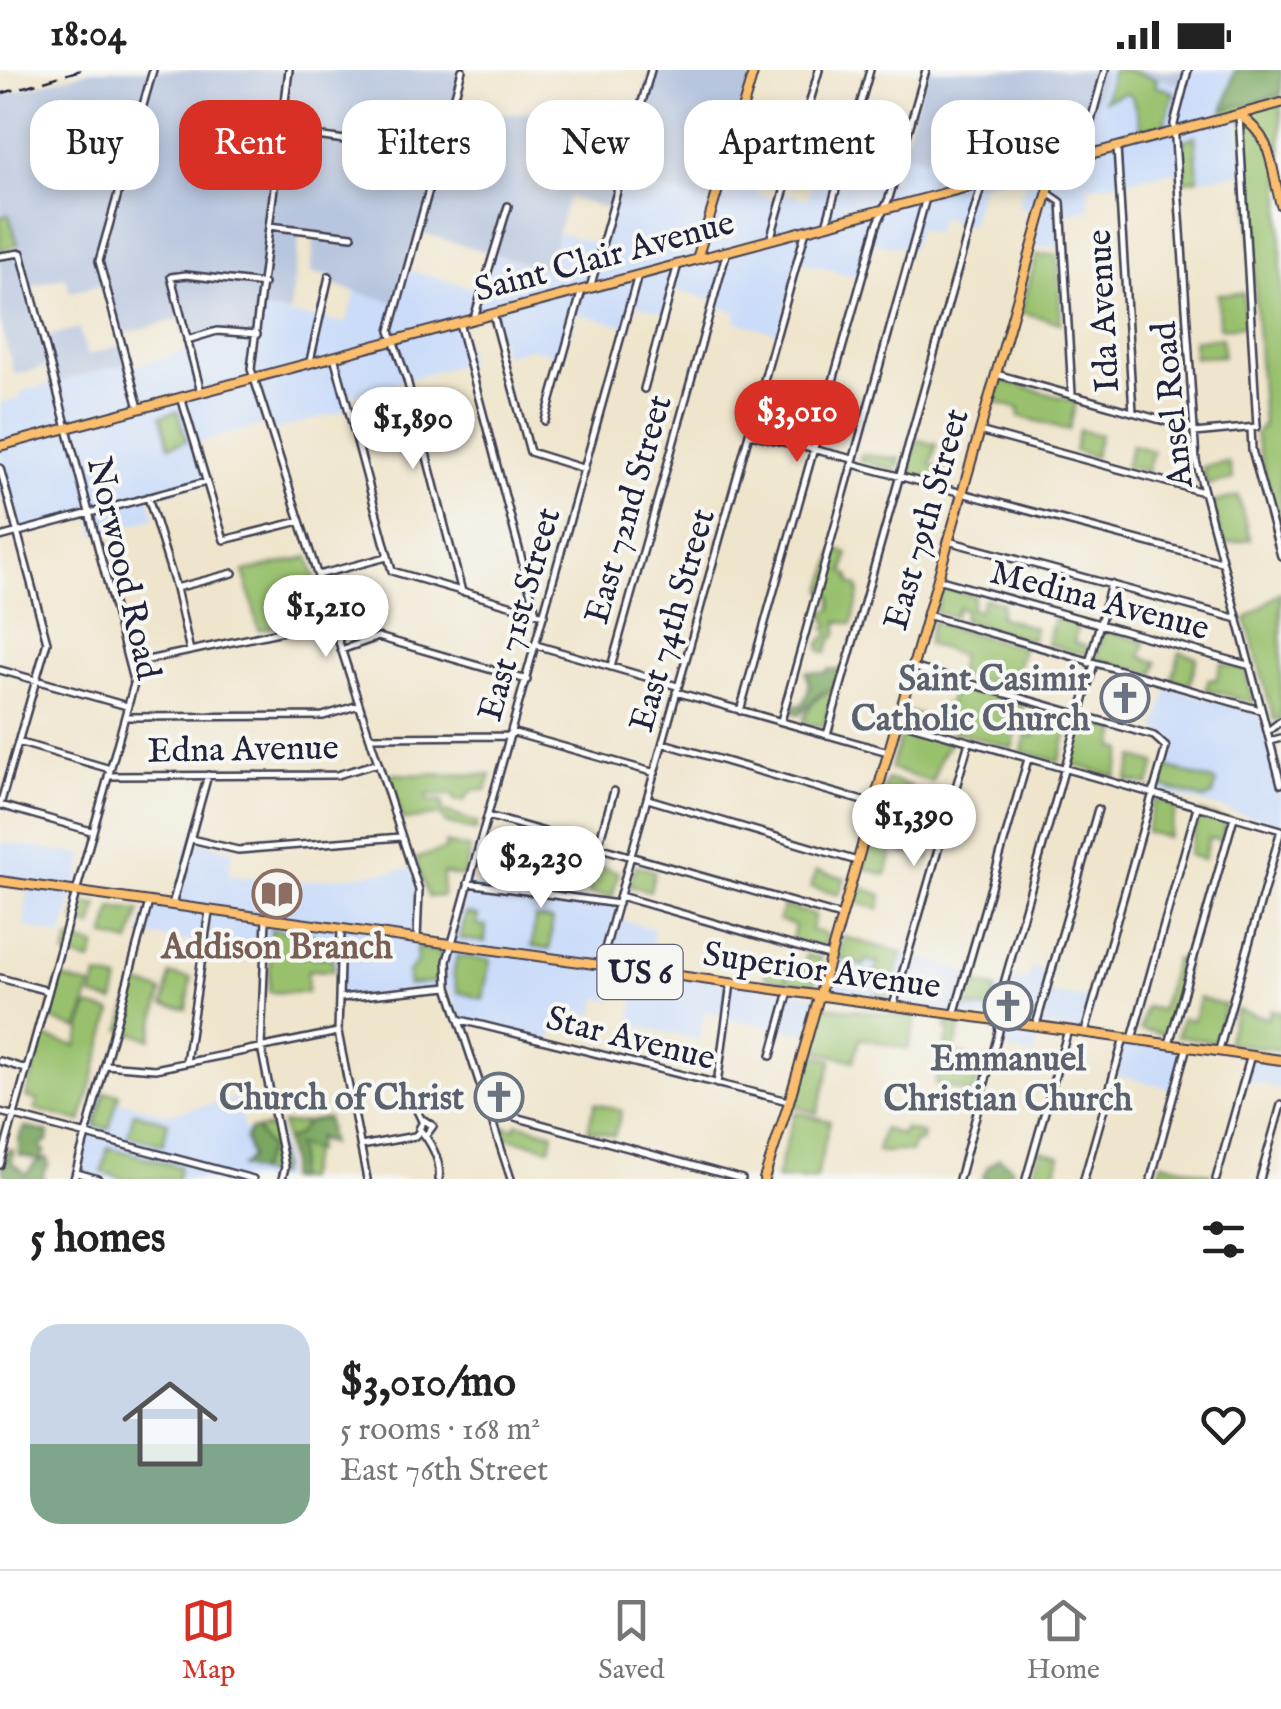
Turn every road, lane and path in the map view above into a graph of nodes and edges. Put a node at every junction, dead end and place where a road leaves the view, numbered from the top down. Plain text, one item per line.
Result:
1 (153, 70) edge
2 (289, 70) edge
3 (462, 70) edge
4 (651, 70) edge
5 (754, 70) edge
6 (818, 70) edge
7 (870, 70) edge
8 (926, 70) edge
9 (1106, 70) edge
10 (1188, 70) edge
11 (286, 100) edge
12 (642, 100) edge
13 (1281, 104) edge
14 (1095, 108) edge
15 (1239, 115) junction
16 (1176, 131) junction
17 (1117, 147) junction
18 (1095, 153) edge
19 (274, 190) edge
20 (616, 190) edge
21 (956, 190) edge
22 (980, 190) edge
23 (1049, 190) edge
24 (1048, 194) junction
25 (926, 198) junction
26 (1281, 205) edge
27 (508, 206) dead end
28 (884, 209) junction
29 (826, 225) junction
30 (269, 226) junction
31 (806, 230) junction
32 (352, 236) dead end
33 (770, 240) junction
34 (727, 251) junction
35 (0, 256) edge
36 (698, 259) junction
37 (678, 264) junction
38 (638, 275) junction
39 (328, 276) dead end
40 (264, 284) junction
41 (586, 289) junction
42 (493, 314) junction
43 (474, 319) junction
44 (459, 323) junction
45 (257, 334) junction
46 (186, 340) junction
47 (392, 340) junction
48 (334, 356) junction
49 (310, 363) junction
50 (996, 374) junction
51 (253, 378) junction
52 (644, 389) dead end
53 (201, 392) junction
54 (1072, 394) junction
55 (181, 397) junction
56 (140, 408) junction
57 (1133, 412) junction
58 (546, 421) dead end
59 (67, 428) junction
60 (1254, 428) junction
61 (1193, 431) junction
62 (979, 432) junction
63 (750, 434) junction
64 (0, 446) edge
65 (814, 449) junction
66 (854, 462) junction
67 (0, 468) edge
68 (585, 469) junction
69 (901, 478) junction
70 (206, 482) junction
71 (962, 492) junction
72 (1204, 492) junction
73 (148, 497) junction
74 (89, 514) junction
75 (300, 521) junction
76 (18, 532) junction
77 (0, 537) edge
78 (948, 541) junction
79 (1281, 556) edge
80 (386, 557) junction
81 (1222, 562) junction
82 (233, 573) dead end
83 (318, 575) junction
84 (937, 579) junction
85 (1111, 584) junction
86 (176, 588) junction
87 (462, 592) junction
88 (536, 613) junction
89 (544, 615) junction
90 (926, 615) junction
91 (1238, 619) junction
92 (332, 621) junction
93 (1100, 625) junction
94 (536, 645) junction
95 (190, 650) junction
96 (341, 650) junction
97 (1092, 663) junction
98 (129, 664) junction
99 (1250, 666) junction
100 (611, 667) junction
101 (912, 667) junction
102 (0, 670) edge
103 (36, 680) junction
104 (527, 680) junction
105 (677, 689) junction
106 (359, 705) junction
107 (128, 706) junction
108 (740, 710) junction
109 (1262, 711) junction
110 (1079, 715) junction
111 (125, 717) junction
112 (781, 721) junction
113 (897, 721) junction
114 (1281, 721) edge
115 (1268, 731) junction
116 (511, 734) junction
117 (827, 734) junction
118 (370, 737) junction
119 (1281, 738) edge
120 (1270, 741) junction
121 (18, 742) junction
122 (969, 742) junction
123 (662, 744) junction
124 (888, 752) junction
125 (1028, 759) junction
126 (378, 763) junction
127 (1063, 769) junction
128 (109, 772) junction
129 (655, 773) junction
130 (208, 775) junction
131 (1281, 784) edge
132 (614, 791) dead end
133 (1153, 794) junction
134 (648, 800) junction
135 (874, 804) junction
136 (0, 805) edge
137 (1197, 807) junction
138 (1098, 809) dead end
139 (488, 816) junction
140 (1234, 817) junction
141 (1281, 830) edge
142 (92, 831) junction
143 (401, 837) junction
144 (191, 839) junction
145 (598, 847) junction
146 (632, 856) junction
147 (857, 861) junction
148 (0, 881) edge
149 (468, 883) junction
150 (74, 892) junction
151 (619, 900) junction
152 (150, 902) junction
153 (172, 905) junction
154 (209, 912) junction
155 (842, 916) junction
156 (266, 919) junction
157 (340, 930) junction
158 (416, 940) junction
159 (452, 945) junction
160 (830, 956) junction
161 (600, 966) junction
162 (0, 978) edge
163 (731, 983) junction
164 (448, 986) junction
165 (789, 990) junction
166 (48, 991) junction
167 (818, 995) junction
168 (340, 998) junction
169 (894, 1006) junction
170 (954, 1014) junction
171 (460, 1020) junction
172 (998, 1020) junction
173 (1036, 1025) junction
174 (1068, 1030) junction
175 (338, 1032) junction
176 (1086, 1032) junction
177 (1128, 1038) junction
178 (1169, 1044) junction
179 (1187, 1046) junction
180 (261, 1047) junction
181 (1219, 1051) junction
182 (1251, 1055) junction
183 (771, 1056) dead end
184 (1281, 1060) edge
185 (0, 1062) edge
186 (186, 1062) junction
187 (105, 1065) junction
188 (26, 1069) junction
189 (717, 1084) junction
190 (789, 1102) junction
191 (414, 1104) dead end
192 (1281, 1104) edge
193 (489, 1110) junction
194 (0, 1112) edge
195 (14, 1114) junction
196 (422, 1121) junction
197 (86, 1132) junction
198 (424, 1133) junction
199 (361, 1146) junction
200 (0, 1165) edge
201 (74, 1176) edge
202 (98, 1179) edge
203 (253, 1179) edge
204 (282, 1179) edge
205 (368, 1179) edge
206 (439, 1179) edge
207 (511, 1179) edge
208 (742, 1179) edge
209 (764, 1179) edge
210 (959, 1179) edge
211 (1026, 1179) edge
212 (1084, 1179) edge
213 (1150, 1179) edge
214 (1216, 1179) edge
215 (1260, 1179) edge

1 - 56 street
2 - 11 street
3 - 47 street
4 - 12 street
5 - 36 main road
6 - 33 street
7 - 29 street
8 - 28 street
9 - 14 street
10 - 16 street, Ansel Road
13 - 15 main road, Saint Clair Avenue
15 - 16 main road, Saint Clair Avenue
15 - 26 main road
15 - 60 street
16 - 17 main road, Saint Clair Avenue
16 - 61 street, Ansel Road
17 - 18 main road, Saint Clair Avenue
17 - 57 street, Ida Avenue
19 - 30 street
20 - 41 street
21 - 25 main road, Saint Clair Avenue
22 - 69 street
23 - 24 main road, East 79th Street
24 - 50 main road, East 79th Street
24 - 54 street
25 - 28 main road, Saint Clair Avenue
25 - 66 street
27 - 43 street
28 - 29 main road, Saint Clair Avenue
28 - 65 street
29 - 31 main road, Saint Clair Avenue
30 - 32 street
30 - 40 street
31 - 33 main road, Saint Clair Avenue
31 - 63 street, East 74th Street
33 - 34 main road, Saint Clair Avenue
34 - 36 main road, Saint Clair Avenue
34 - 100 street, East 72nd Street
35 - 59 street, Norwood Road
36 - 37 main road, Saint Clair Avenue
37 - 38 main road, Saint Clair Avenue
37 - 52 street
38 - 41 main road, Saint Clair Avenue
38 - 68 street, East 71st Street
39 - 49 street
40 - 45 street
40 - 46 street
41 - 42 main road, Saint Clair Avenue
41 - 58 street
42 - 43 main road, Saint Clair Avenue
42 - 68 street
43 - 44 main road, Saint Clair Avenue
44 - 47 main road, Saint Clair Avenue
44 - 88 street
45 - 46 street
45 - 51 street
46 - 53 street
47 - 48 main road, Saint Clair Avenue
47 - 87 street
48 - 49 main road, Saint Clair Avenue
48 - 80 street
49 - 51 main road, Saint Clair Avenue
50 - 54 street
50 - 62 main road, East 79th Street
51 - 53 main road, Saint Clair Avenue
51 - 75 street
53 - 55 main road, Saint Clair Avenue
54 - 57 street
55 - 56 main road, Saint Clair Avenue
55 - 70 street
56 - 59 main road, Saint Clair Avenue
57 - 61 street
59 - 64 main road, Saint Clair Avenue
59 - 74 street, Norwood Road
60 - 61 street
60 - 79 street
61 - 72 street, Ansel Road
62 - 71 main road, East 79th Street
62 - 72 street
63 - 65 street
63 - 105 street, East 74th Street
65 - 66 street
65 - 108 street
66 - 69 street
66 - 112 street
67 - 76 street
68 - 89 street, East 71st Street
69 - 71 street
69 - 117 street
70 - 73 street
70 - 75 street
71 - 78 main road, East 79th Street
71 - 81 street
72 - 81 street, Ansel Road
73 - 74 street
73 - 86 street
74 - 76 street
74 - 98 street, Norwood Road
75 - 83 street
76 - 77 street
76 - 103 street
78 - 84 main road, East 79th Street
78 - 85 street
80 - 83 street
80 - 87 street
81 - 91 street, Ansel Road
82 - 86 street
83 - 92 street
84 - 90 main road, East 79th Street
84 - 93 street, Medina Avenue
85 - 91 street
85 - 93 street
86 - 95 street
87 - 88 street
88 - 89 street
89 - 94 street, East 71st Street
90 - 97 street
90 - 101 main road, East 79th Street
91 - 99 street, Ansel Road
92 - 95 street
92 - 96 street
93 - 97 street
93 - 99 street, Medina Avenue
94 - 100 street
94 - 104 street, East 71st Street
95 - 98 street
96 - 104 street
96 - 106 street
97 - 109 street
97 - 110 street
98 - 107 street, Norwood Road
99 - 109 street, Ansel Road
100 - 105 street
101 - 110 street
101 - 113 main road, East 79th Street
102 - 103 street
103 - 107 street
103 - 121 street
104 - 116 street, East 71st Street
105 - 108 street
105 - 123 street, East 74th Street
106 - 111 street
106 - 118 street
107 - 111 street, Norwood Road
108 - 112 street
109 - 115 street, Ansel Road
110 - 127 street
110 - 133 street
111 - 128 street, Norwood Road
112 - 117 street
113 - 122 street
113 - 124 main road, East 79th Street
114 - 115 street
115 - 120 street, Ansel Road
116 - 118 street
116 - 129 street
116 - 139 street, East 71st Street
117 - 124 street
118 - 126 street
119 - 120 street
120 - 131 street, Ansel Road
121 - 128 street, Edna Avenue
121 - 136 street
122 - 125 street
122 - 169 street
123 - 129 street, East 74th Street
123 - 135 street
124 - 135 main road, East 79th Street
125 - 127 street
125 - 170 street
126 - 130 street, Edna Avenue
126 - 143 street
127 - 133 street
127 - 172 street
128 - 130 street, Edna Avenue
128 - 142 street, Norwood Road
129 - 134 street, East 74th Street
130 - 144 street
132 - 145 street
133 - 137 street
133 - 176 street
134 - 146 street, East 74th Street
134 - 147 street
135 - 147 main road, East 79th Street
136 - 142 street
137 - 140 street
137 - 177 street
138 - 173 street
139 - 145 street
139 - 149 street, East 71st Street
140 - 141 street
140 - 178 street
141 - 181 street
142 - 150 street, Norwood Road
143 - 144 street
143 - 158 street
144 - 153 street
145 - 146 street
146 - 151 street, East 74th Street
146 - 155 street
147 - 155 main road, East 79th Street
148 - 150 main road, Superior Avenue / US 6
149 - 151 street
149 - 159 street, East 71st Street
150 - 152 main road, Superior Avenue / US 6
150 - 166 street, Norwood Road
151 - 160 street
151 - 161 street, East 74th Street
152 - 153 main road, Superior Avenue / US 6
152 - 187 street
153 - 154 main road, Superior Avenue / US 6
154 - 156 main road, Superior Avenue / US 6
154 - 186 street
155 - 160 main road, East 79th Street
156 - 157 main road, Superior Avenue / US 6
156 - 180 street
157 - 158 main road, Superior Avenue / US 6
157 - 168 street
158 - 159 main road, Superior Avenue / US 6
159 - 161 main road, Superior Avenue / US 6
159 - 164 street, East 71st Street
160 - 167 main road, East 79th Street
161 - 163 main road, Superior Avenue / US 6
162 - 166 street
163 - 165 main road, Superior Avenue / US 6
163 - 189 street
164 - 168 street
164 - 171 street
165 - 167 main road, Superior Avenue / US 6
165 - 183 street
166 - 188 street, Norwood Road
167 - 169 main road, Superior Avenue / US 6
167 - 190 main road, East 79th Street
168 - 175 street
169 - 170 main road, Superior Avenue / US 6
170 - 172 main road, Superior Avenue / US 6
171 - 189 street, Star Avenue
171 - 193 street
172 - 173 main road, Superior Avenue / US 6
172 - 210 street
173 - 174 main road, Superior Avenue / US 6
174 - 176 main road, Superior Avenue / US 6
174 - 211 street
175 - 180 street
175 - 199 street
176 - 177 main road, Superior Avenue / US 6
177 - 178 main road, Superior Avenue / US 6
177 - 212 street
178 - 179 main road, Superior Avenue / US 6
179 - 181 main road, Superior Avenue / US 6
179 - 213 street
180 - 186 street
180 - 204 street
181 - 182 main road, Superior Avenue / US 6
182 - 184 main road, Superior Avenue / US 6
182 - 214 street
185 - 188 street
186 - 187 street
187 - 197 street
188 - 195 street, Norwood Road
189 - 190 street, Star Avenue
190 - 209 main road, East 79th Street
191 - 196 street
192 - 215 street
193 - 207 street
193 - 208 street
194 - 195 street
195 - 197 street
195 - 200 street, Norwood Road
196 - 198 street
196 - 198 street
197 - 201 street
197 - 203 street
198 - 199 street
198 - 206 street
199 - 205 street
201 - 202 street

